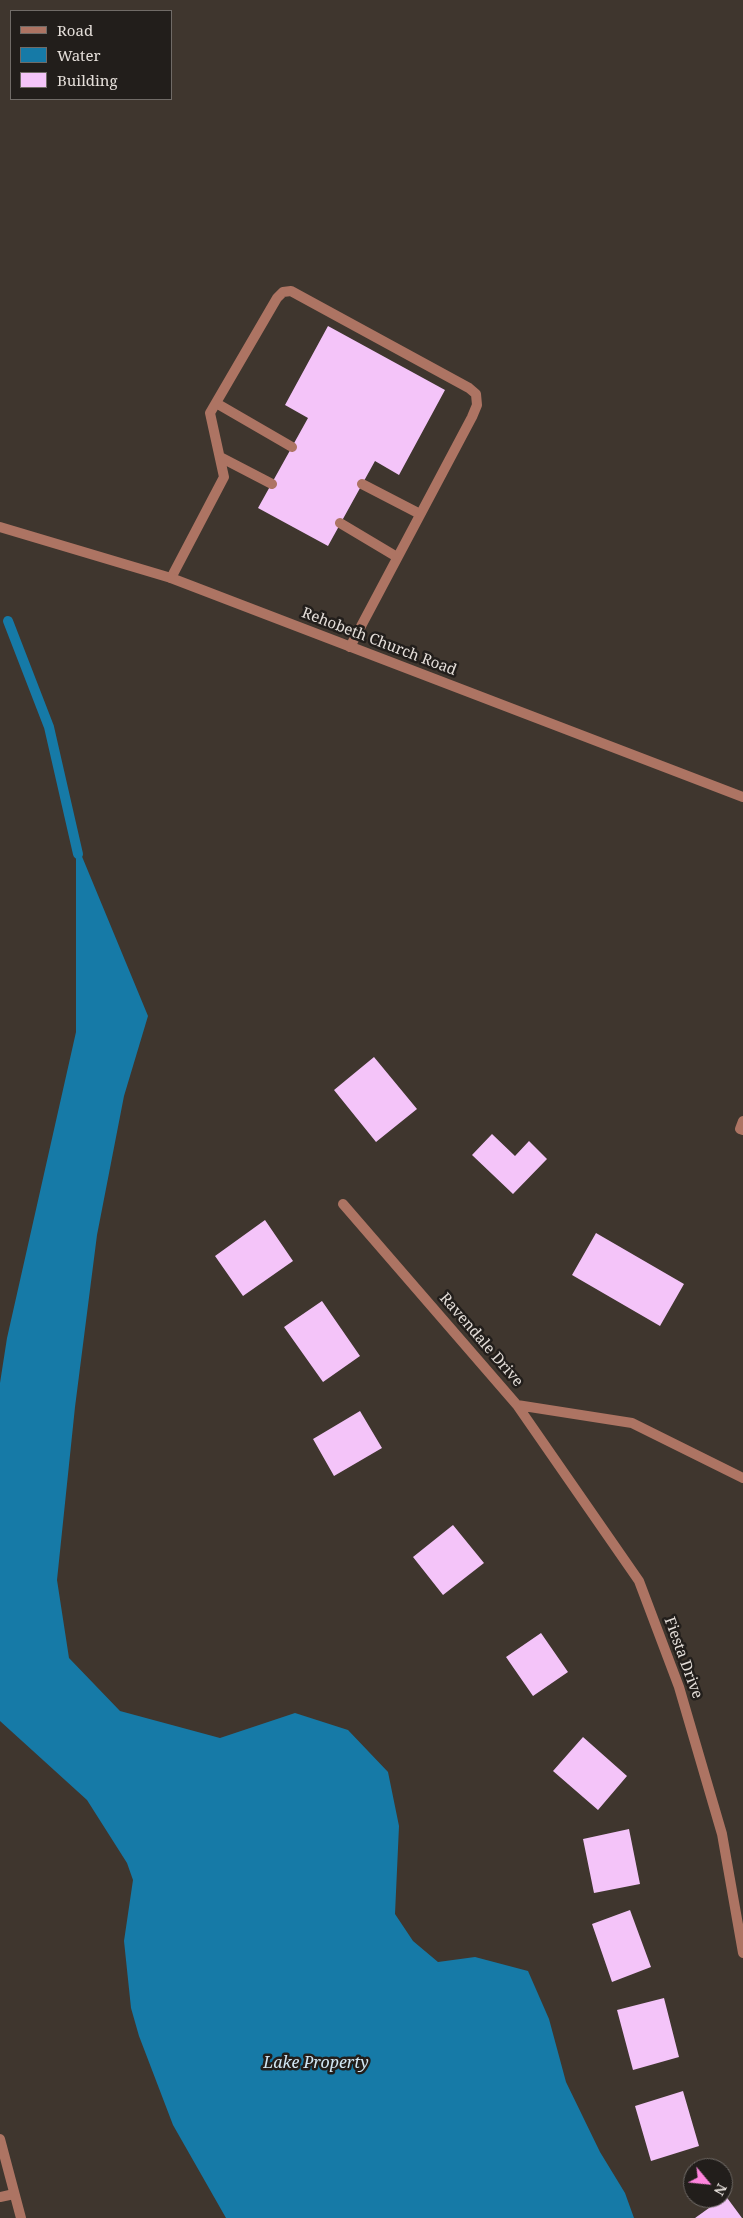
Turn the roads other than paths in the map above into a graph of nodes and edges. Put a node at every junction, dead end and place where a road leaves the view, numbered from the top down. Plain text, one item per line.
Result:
1 (216, 403) junction
2 (292, 446) dead end
3 (220, 457) junction
4 (272, 484) dead end
5 (362, 484) dead end
6 (420, 514) junction
7 (340, 523) dead end
8 (0, 527) edge
9 (397, 557) junction
10 (171, 578) junction
11 (350, 647) junction
12 (743, 797) edge
13 (743, 1121) edge
14 (743, 1130) edge
15 (343, 1204) dead end
16 (518, 1405) junction
17 (743, 1478) edge
18 (743, 1953) edge
19 (0, 2140) edge
20 (14, 2194) junction
21 (0, 2197) edge
22 (21, 2218) edge

1 - 2 street
1 - 3 street
1 - 6 street
3 - 4 street
3 - 10 street
5 - 6 street
6 - 9 street
7 - 9 street
8 - 10 street, Rehobeth Church Road
9 - 11 street
10 - 11 street, Rehobeth Church Road
11 - 12 street, Rehobeth Church Road
13 - 14 street
15 - 16 street, Ravendale Drive
16 - 17 street, Ravendale Drive
16 - 18 street, Fiesta Drive
19 - 20 street
20 - 21 street
20 - 22 street

